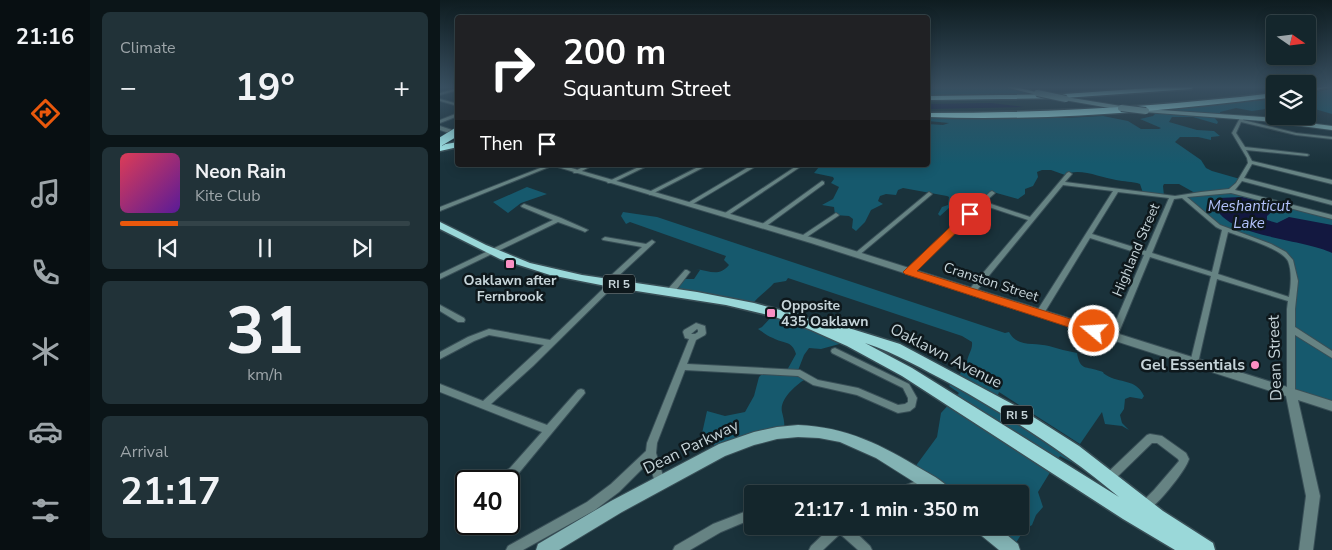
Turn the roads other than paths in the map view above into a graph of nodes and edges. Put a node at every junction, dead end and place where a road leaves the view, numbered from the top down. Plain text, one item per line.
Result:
1 (1074, 113) edge
2 (1166, 113) edge
3 (455, 115) edge
4 (930, 115) edge
5 (1242, 119) junction
6 (440, 122) edge
7 (440, 128) edge
8 (1332, 128) edge
9 (455, 129) edge
10 (455, 130) edge
11 (455, 131) edge
12 (440, 137) edge
13 (1332, 138) edge
14 (440, 142) edge
15 (455, 145) edge
16 (440, 148) edge
17 (1243, 148) junction
18 (1307, 155) dead end
19 (1250, 162) junction
20 (548, 167) edge
21 (560, 167) edge
22 (587, 167) edge
23 (643, 167) edge
24 (702, 167) edge
25 (753, 167) edge
26 (797, 167) edge
27 (576, 172) junction
28 (1069, 174) dead end
29 (1240, 179) junction
30 (610, 182) junction
31 (822, 182) dead end
32 (1332, 182) edge
33 (1060, 183) junction
34 (1116, 190) junction
35 (1231, 191) junction
36 (650, 193) junction
37 (992, 193) dead end
38 (929, 194) dead end
39 (1174, 197) junction
40 (1184, 197) junction
41 (982, 203) junction
42 (1332, 203) edge
43 (689, 204) junction
44 (524, 206) dead end
45 (440, 210) edge
46 (836, 214) dead end
47 (725, 215) junction
48 (1332, 217) edge
49 (1032, 219) junction
50 (559, 220) junction
51 (440, 225) edge
52 (763, 226) junction
53 (586, 230) dead end
54 (1225, 230) junction
55 (1088, 235) junction
56 (802, 238) junction
57 (605, 239) dead end
58 (492, 252) junction
59 (1146, 253) junction
60 (856, 255) junction
61 (687, 272) dead end
62 (909, 272) junction
63 (1214, 275) junction
64 (440, 278) edge
65 (610, 283) junction
66 (670, 292) junction
67 (972, 292) junction
68 (1292, 300) junction
69 (440, 308) edge
70 (1040, 314) junction
71 (461, 320) dead end
72 (806, 322) junction
73 (1292, 329) junction
74 (1112, 337) junction
75 (693, 338) dead end
76 (550, 343) junction
77 (835, 351) dead end
78 (1332, 355) edge
79 (440, 356) edge
80 (1194, 362) junction
81 (681, 367) junction
82 (440, 388) edge
83 (581, 393) dead end
84 (1291, 394) junction
85 (484, 405) junction
86 (1332, 406) edge
87 (549, 430) junction
88 (651, 453) junction
89 (515, 470) edge
90 (1109, 478) junction
91 (927, 481) junction
92 (660, 482) junction
93 (918, 485) edge
94 (933, 485) edge
95 (1145, 507) junction
96 (744, 517) edge
97 (831, 535) edge
98 (850, 535) edge
99 (993, 535) edge
100 (512, 550) edge
101 (544, 550) edge
102 (679, 550) edge
103 (815, 550) edge
104 (866, 550) edge
105 (1012, 550) edge
106 (1193, 550) edge
107 (1206, 550) edge
108 (1306, 550) edge

1 - 4 highway
2 - 5 main road, bridge
3 - 6 street
5 - 8 main road
5 - 13 street
5 - 17 street
7 - 9 street
10 - 12 highway
11 - 14 highway, bridge
15 - 16 highway
17 - 18 street
17 - 19 street
19 - 29 street
19 - 32 street
20 - 45 street
21 - 27 street, Cranston Street
22 - 27 street
23 - 30 street
24 - 36 street
25 - 43 street
26 - 47 street
27 - 30 street, Cranston Street
28 - 33 street
29 - 35 street
29 - 42 street
30 - 36 street, Cranston Street
31 - 52 street
33 - 34 street
33 - 49 street
34 - 39 street
34 - 55 street
35 - 40 street, Highland Street
35 - 48 street, Highland Street
36 - 43 street, Cranston Street
37 - 41 street
38 - 60 street
39 - 40 street, Highland Street
39 - 59 street, Highland Street
40 - 54 street
41 - 49 street
41 - 62 street
43 - 47 street, Cranston Street
44 - 50 street
46 - 56 street
47 - 52 street, Cranston Street
49 - 67 street
50 - 53 street
50 - 58 street
51 - 58 main road, Oaklawn Avenue / RI 5
52 - 56 street, Cranston Street
54 - 63 street
54 - 68 street, Dean Street
55 - 59 street
55 - 70 street
56 - 60 street, Cranston Street
57 - 65 street
58 - 64 street
58 - 65 main road, Oaklawn Avenue / RI 5
59 - 63 street
59 - 74 street, Highland Street
60 - 62 street, Cranston Street
61 - 66 street
62 - 67 street, Cranston Street
63 - 68 street
63 - 80 street
65 - 66 main road, Oaklawn Avenue / RI 5
65 - 76 street
66 - 72 main road, Oaklawn Avenue / RI 5
67 - 70 street, Cranston Street
68 - 73 street, Dean Street
69 - 71 street
70 - 74 street, Cranston Street
72 - 90 main road, Oaklawn Avenue / RI 5
72 - 106 main road, Oaklawn Avenue / RI 5
73 - 78 street
73 - 84 street, Dean Street
74 - 80 street, Cranston Street
75 - 81 street
76 - 79 street
76 - 85 street
77 - 81 street
80 - 84 street, Cranston Street
81 - 88 street
82 - 85 street
83 - 87 street
84 - 86 street, Cranston Street
84 - 108 street, Dean Street
85 - 87 street
87 - 89 street
88 - 92 street
88 - 100 street
90 - 95 main road, Oaklawn Avenue / RI 5
90 - 95 street
91 - 92 main road, Dean Parkway
91 - 93 street
91 - 94 main road, Dean Parkway
92 - 101 main road, Dean Parkway
95 - 107 main road, Oaklawn Avenue / RI 5
96 - 102 street
97 - 103 street
98 - 104 street
99 - 105 main road

